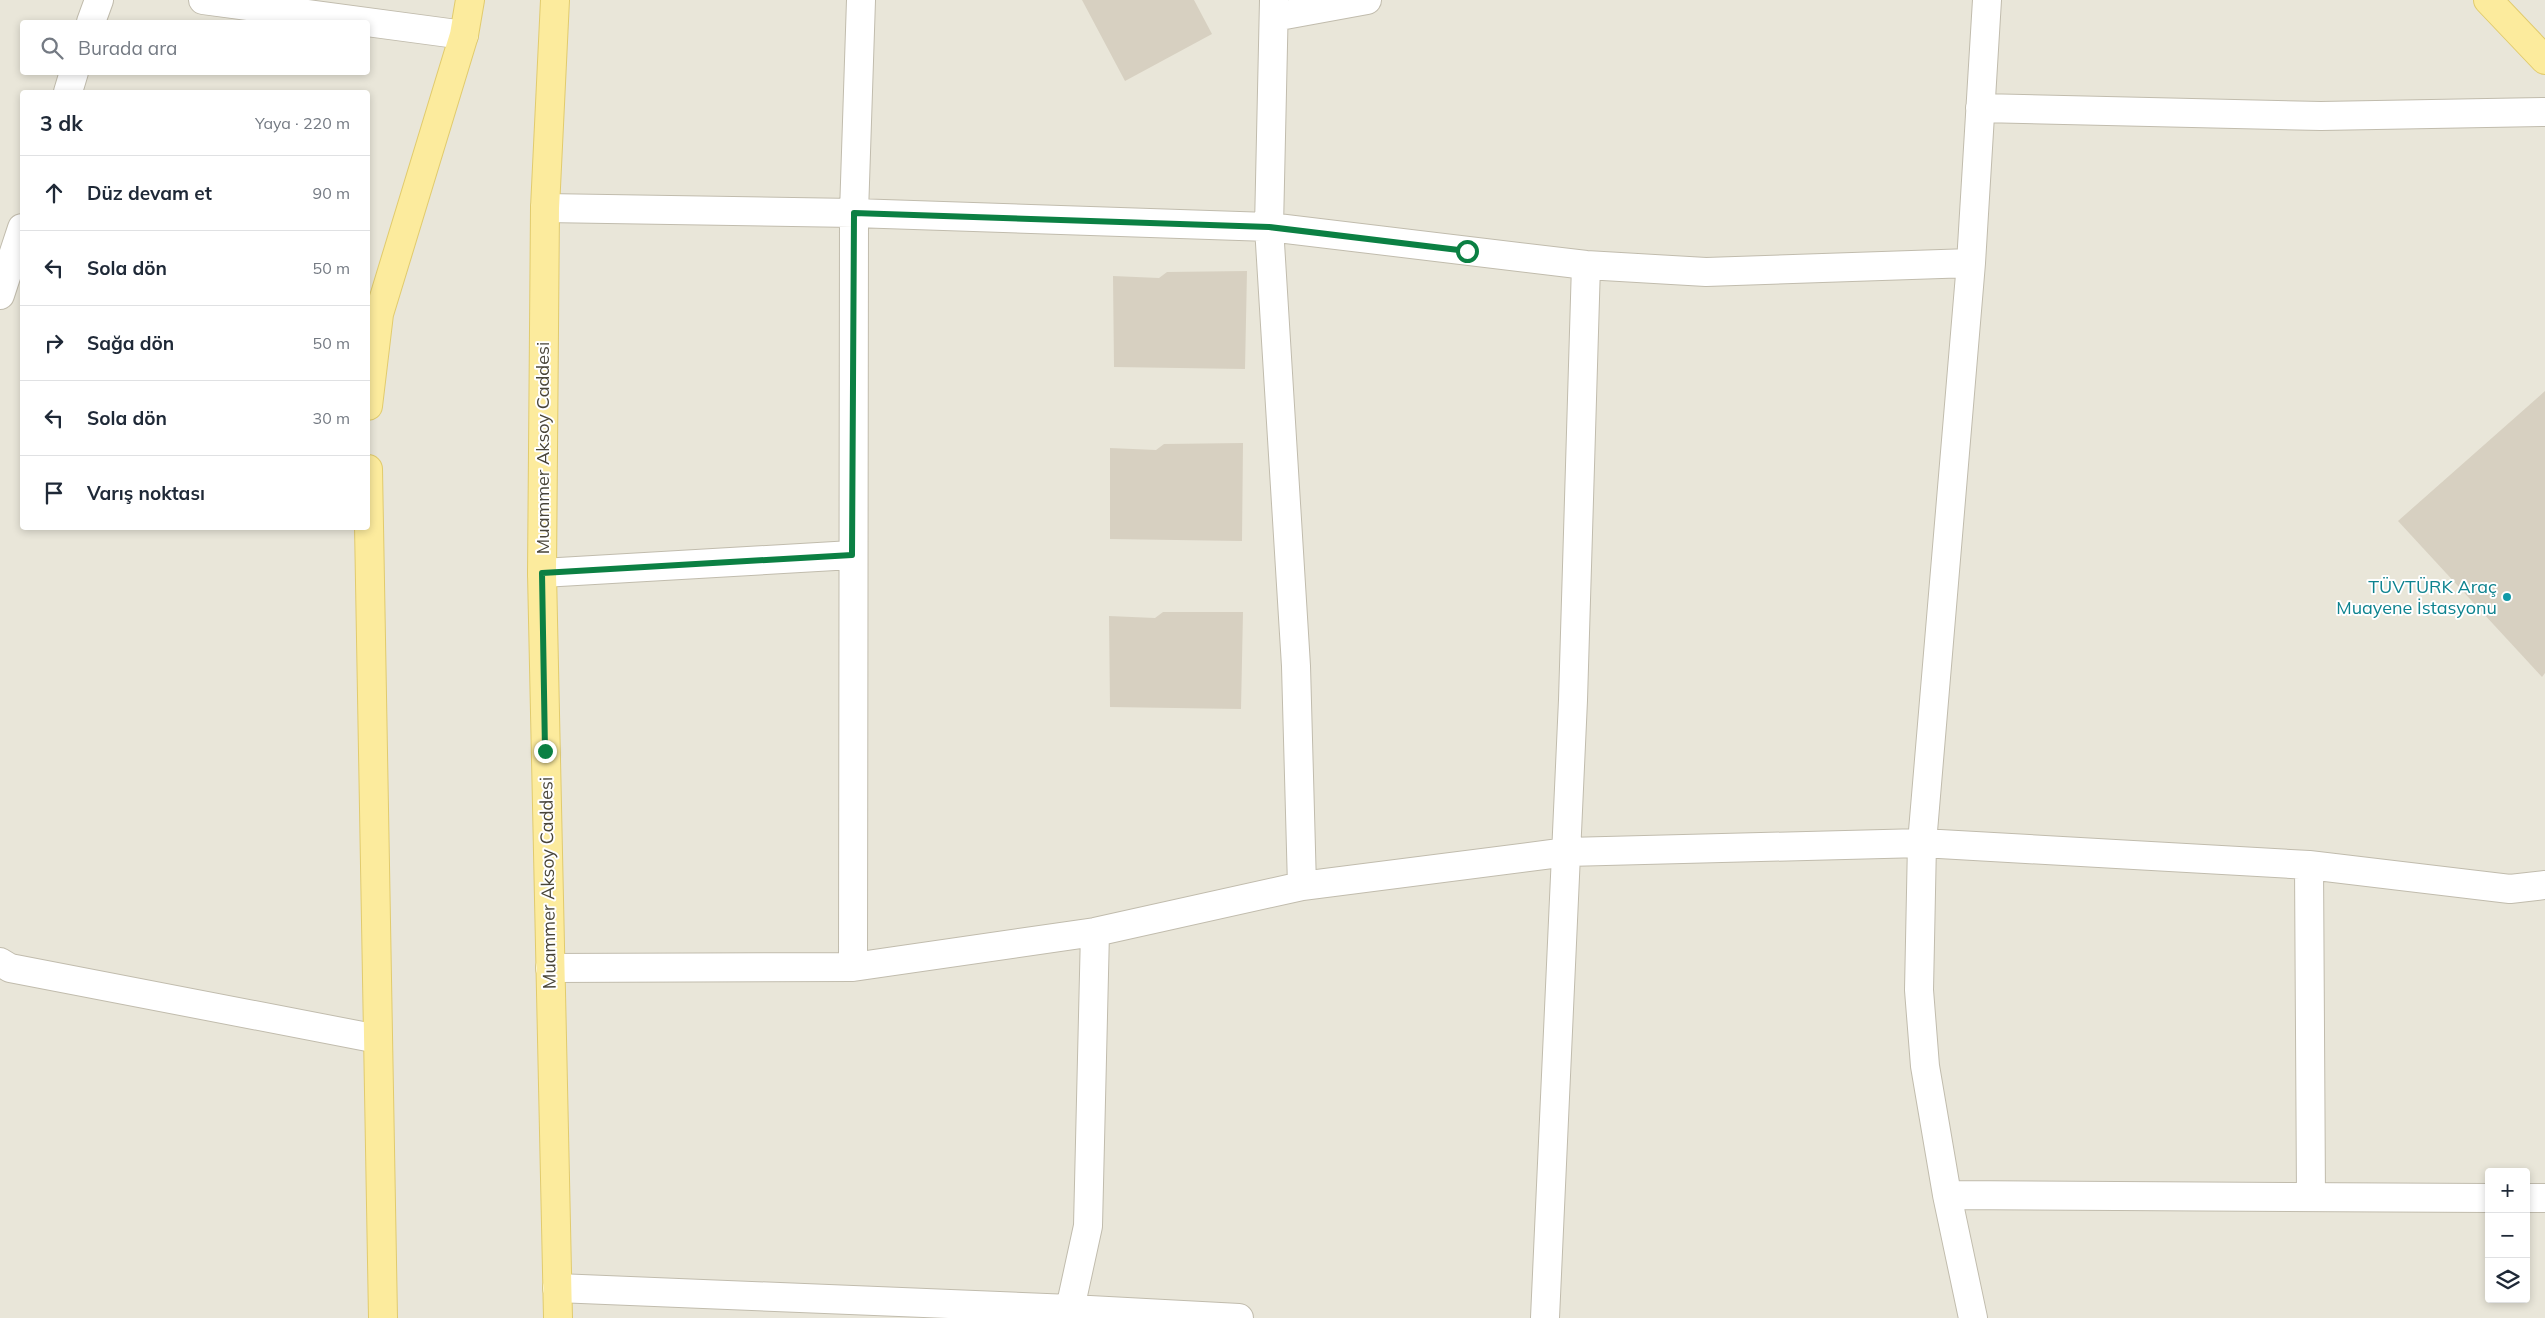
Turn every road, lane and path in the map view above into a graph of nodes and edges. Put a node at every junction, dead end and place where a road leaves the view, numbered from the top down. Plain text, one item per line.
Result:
1 (99, 0) edge
2 (203, 0) edge
3 (470, 0) edge
4 (555, 0) edge
5 (861, 0) edge
6 (1367, 0) edge
7 (1987, 0) edge
8 (2488, 0) edge
9 (1274, 8) edge
10 (92, 20) edge
11 (348, 20) edge
12 (370, 23) edge
13 (464, 36) junction
14 (2545, 60) edge
15 (73, 75) edge
16 (69, 90) edge
17 (1980, 108) junction
18 (2545, 112) edge
19 (544, 208) junction
20 (854, 213) junction
21 (1269, 227) junction
22 (20, 234) edge
23 (1971, 263) junction
24 (1586, 265) junction
25 (0, 295) edge
26 (370, 389) edge
27 (369, 530) edge
28 (852, 555) junction
29 (542, 573) junction
30 (1922, 843) junction
31 (1567, 852) junction
32 (2309, 865) junction
33 (2545, 885) edge
34 (1302, 886) junction
35 (1095, 932) junction
36 (0, 962) edge
37 (852, 967) junction
38 (550, 968) junction
39 (378, 1039) junction
40 (1947, 1195) junction
41 (2311, 1197) junction
42 (2485, 1198) edge
43 (2530, 1198) edge
44 (2545, 1198) edge
45 (557, 1288) junction
46 (1070, 1313) edge
47 (383, 1318) edge
48 (558, 1318) edge
49 (1239, 1318) edge
50 (1546, 1318) edge
51 (1972, 1318) edge

1 - 10 street
2 - 11 street
3 - 13 main road
4 - 19 main road, Muammer Aksoy Caddesi
5 - 20 street
6 - 9 street
7 - 17 street
8 - 14 main road
9 - 21 street
12 - 13 street
13 - 26 main road
15 - 16 street
17 - 18 street
17 - 23 street
19 - 20 street
19 - 29 main road, Muammer Aksoy Caddesi
20 - 21 street
20 - 28 street
21 - 24 street
21 - 34 street
22 - 25 street
23 - 24 street
23 - 30 street
24 - 31 street
27 - 39 main road
28 - 29 street
28 - 37 street
29 - 38 main road, Muammer Aksoy Caddesi
30 - 31 street
30 - 32 street
30 - 40 street
31 - 34 street
31 - 50 street
32 - 33 street
32 - 41 street
34 - 35 street
35 - 37 street
35 - 46 street
36 - 39 street
37 - 38 street
38 - 45 main road, Muammer Aksoy Caddesi
39 - 47 main road
40 - 41 street
40 - 51 street
41 - 42 street
43 - 44 street
45 - 46 street
45 - 48 main road, Muammer Aksoy Caddesi
46 - 49 street

